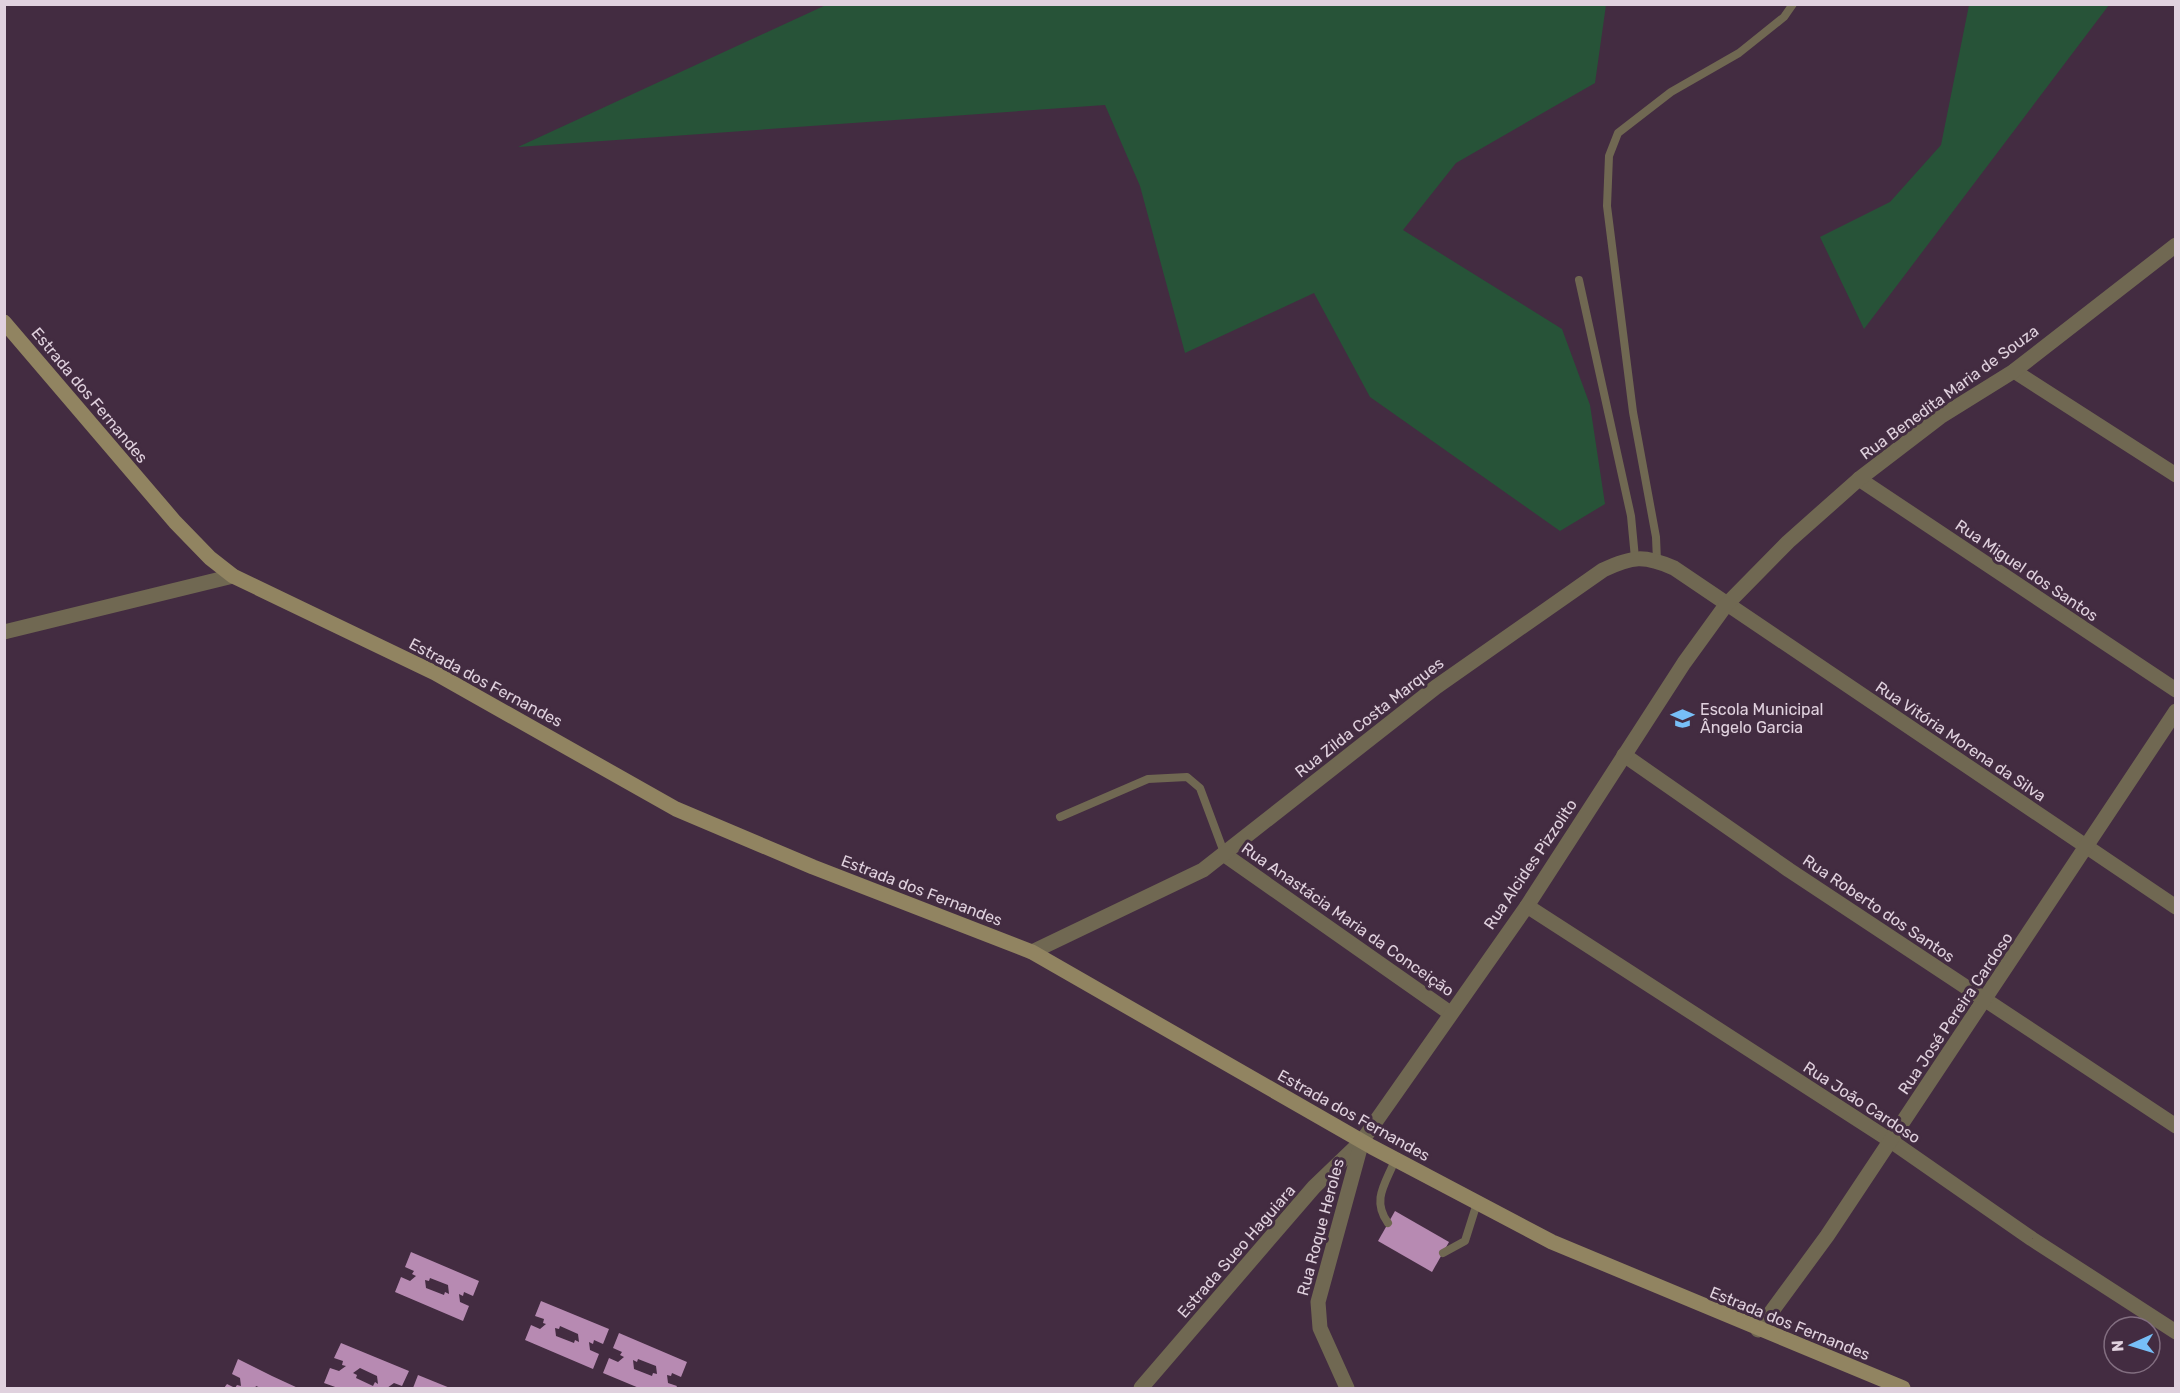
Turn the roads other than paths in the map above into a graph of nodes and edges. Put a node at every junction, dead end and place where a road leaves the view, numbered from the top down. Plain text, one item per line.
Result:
1 (1793, 4) edge
2 (2175, 244) edge
3 (1579, 280) dead end
4 (4, 322) edge
5 (2014, 371) junction
6 (2175, 475) edge
7 (1859, 479) junction
8 (1635, 558) junction
9 (1657, 561) junction
10 (233, 576) junction
11 (1726, 605) junction
12 (4, 632) edge
13 (2175, 690) edge
14 (2175, 711) edge
15 (1624, 755) junction
16 (1060, 817) dead end
17 (2087, 848) junction
18 (1225, 855) junction
19 (1527, 906) junction
20 (2175, 907) edge
21 (1032, 952) junction
22 (1985, 1001) junction
23 (1450, 1013) junction
24 (2175, 1126) edge
25 (1362, 1141) junction
26 (1890, 1141) junction
27 (1395, 1160) junction
28 (1477, 1203) junction
29 (1388, 1223) dead end
30 (1443, 1253) dead end
31 (1758, 1330) junction
32 (2175, 1332) edge
33 (1141, 1389) edge
34 (1347, 1389) edge
35 (1903, 1389) edge

1 - 9 lane
2 - 5 street, Rua Benedita Maria de Souza
3 - 8 lane
4 - 10 main road, Estrada dos Fernandes
5 - 6 street
5 - 7 street, Rua Benedita Maria de Souza
7 - 11 street, Rua Benedita Maria de Souza
7 - 13 street, Rua Miguel dos Santos
8 - 9 street, Rua Zilda Costa Marques
8 - 18 street, Rua Zilda Costa Marques
9 - 11 street, Rua Zilda Costa Marques
10 - 12 street
10 - 21 main road, Estrada dos Fernandes
11 - 15 street, Rua Alcides Pizzolito
11 - 17 street, Rua Vitória Morena da Silva
14 - 17 street, Rua José Pereira Cardoso
15 - 19 street, Rua Alcides Pizzolito
15 - 22 street, Rua Roberto dos Santos
16 - 18 lane
17 - 20 street, Rua Vitória Morena da Silva
17 - 22 street, Rua José Pereira Cardoso
18 - 21 street, Rua Zilda Costa Marques
18 - 23 street, Rua Anastácia Maria da Conceição
19 - 23 street, Rua Alcides Pizzolito
19 - 26 street, Rua João Cardoso
21 - 25 main road, Estrada dos Fernandes
22 - 24 street, Rua Roberto dos Santos
22 - 26 street, Rua José Pereira Cardoso
23 - 25 street, Rua Alcides Pizzolito
25 - 27 main road, Estrada dos Fernandes
25 - 33 street, Estrada Sueo Haguiara
25 - 34 street, Rua Roque Heroles
26 - 31 street, Rua José Pereira Cardoso
26 - 32 street, Rua João Cardoso
27 - 28 main road, Estrada dos Fernandes
27 - 29 lane
28 - 30 lane
28 - 31 main road, Estrada dos Fernandes
31 - 35 main road, Estrada dos Fernandes

